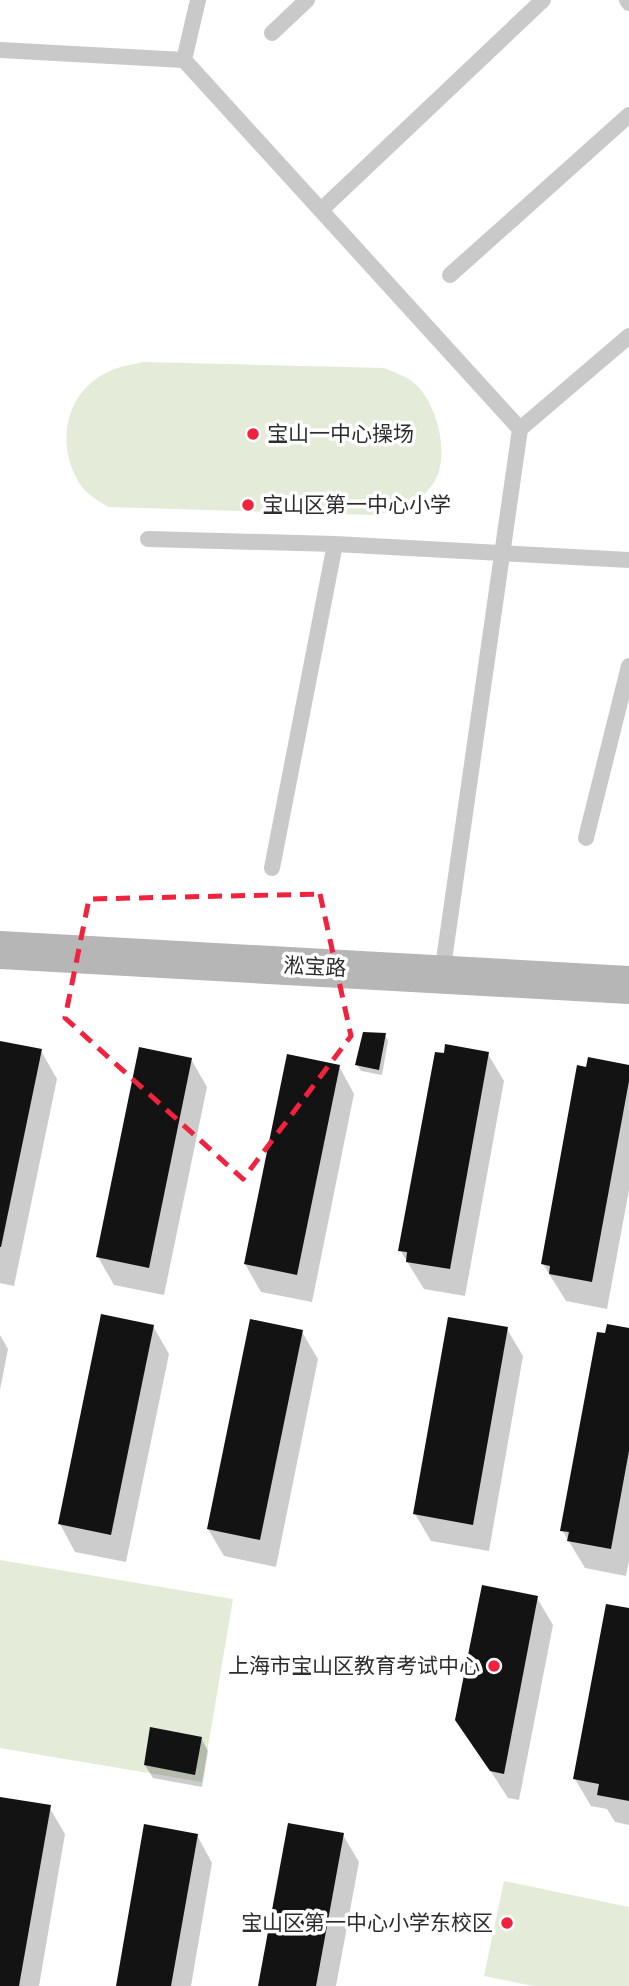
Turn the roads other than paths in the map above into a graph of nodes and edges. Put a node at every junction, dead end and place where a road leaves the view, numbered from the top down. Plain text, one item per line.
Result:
1 (198, 0) edge
2 (307, 0) edge
3 (542, 0) edge
4 (272, 33) dead end
5 (0, 50) edge
6 (184, 60) junction
7 (629, 115) edge
8 (321, 210) junction
9 (450, 275) dead end
10 (629, 336) edge
11 (520, 429) junction
12 (148, 539) dead end
13 (335, 544) junction
14 (505, 553) junction
15 (629, 560) edge
16 (629, 666) edge
17 (586, 838) dead end
18 (272, 868) dead end
19 (0, 950) edge
20 (442, 974) junction
21 (629, 985) edge

1 - 6 lane
2 - 4 lane
3 - 8 lane
5 - 6 lane
6 - 8 lane
7 - 9 lane
8 - 11 lane
10 - 11 lane
11 - 14 lane
12 - 13 lane
13 - 14 lane
13 - 18 lane
14 - 15 lane
14 - 20 lane
16 - 17 lane
19 - 20 main road, 淞宝路
20 - 21 main road, 淞宝路

